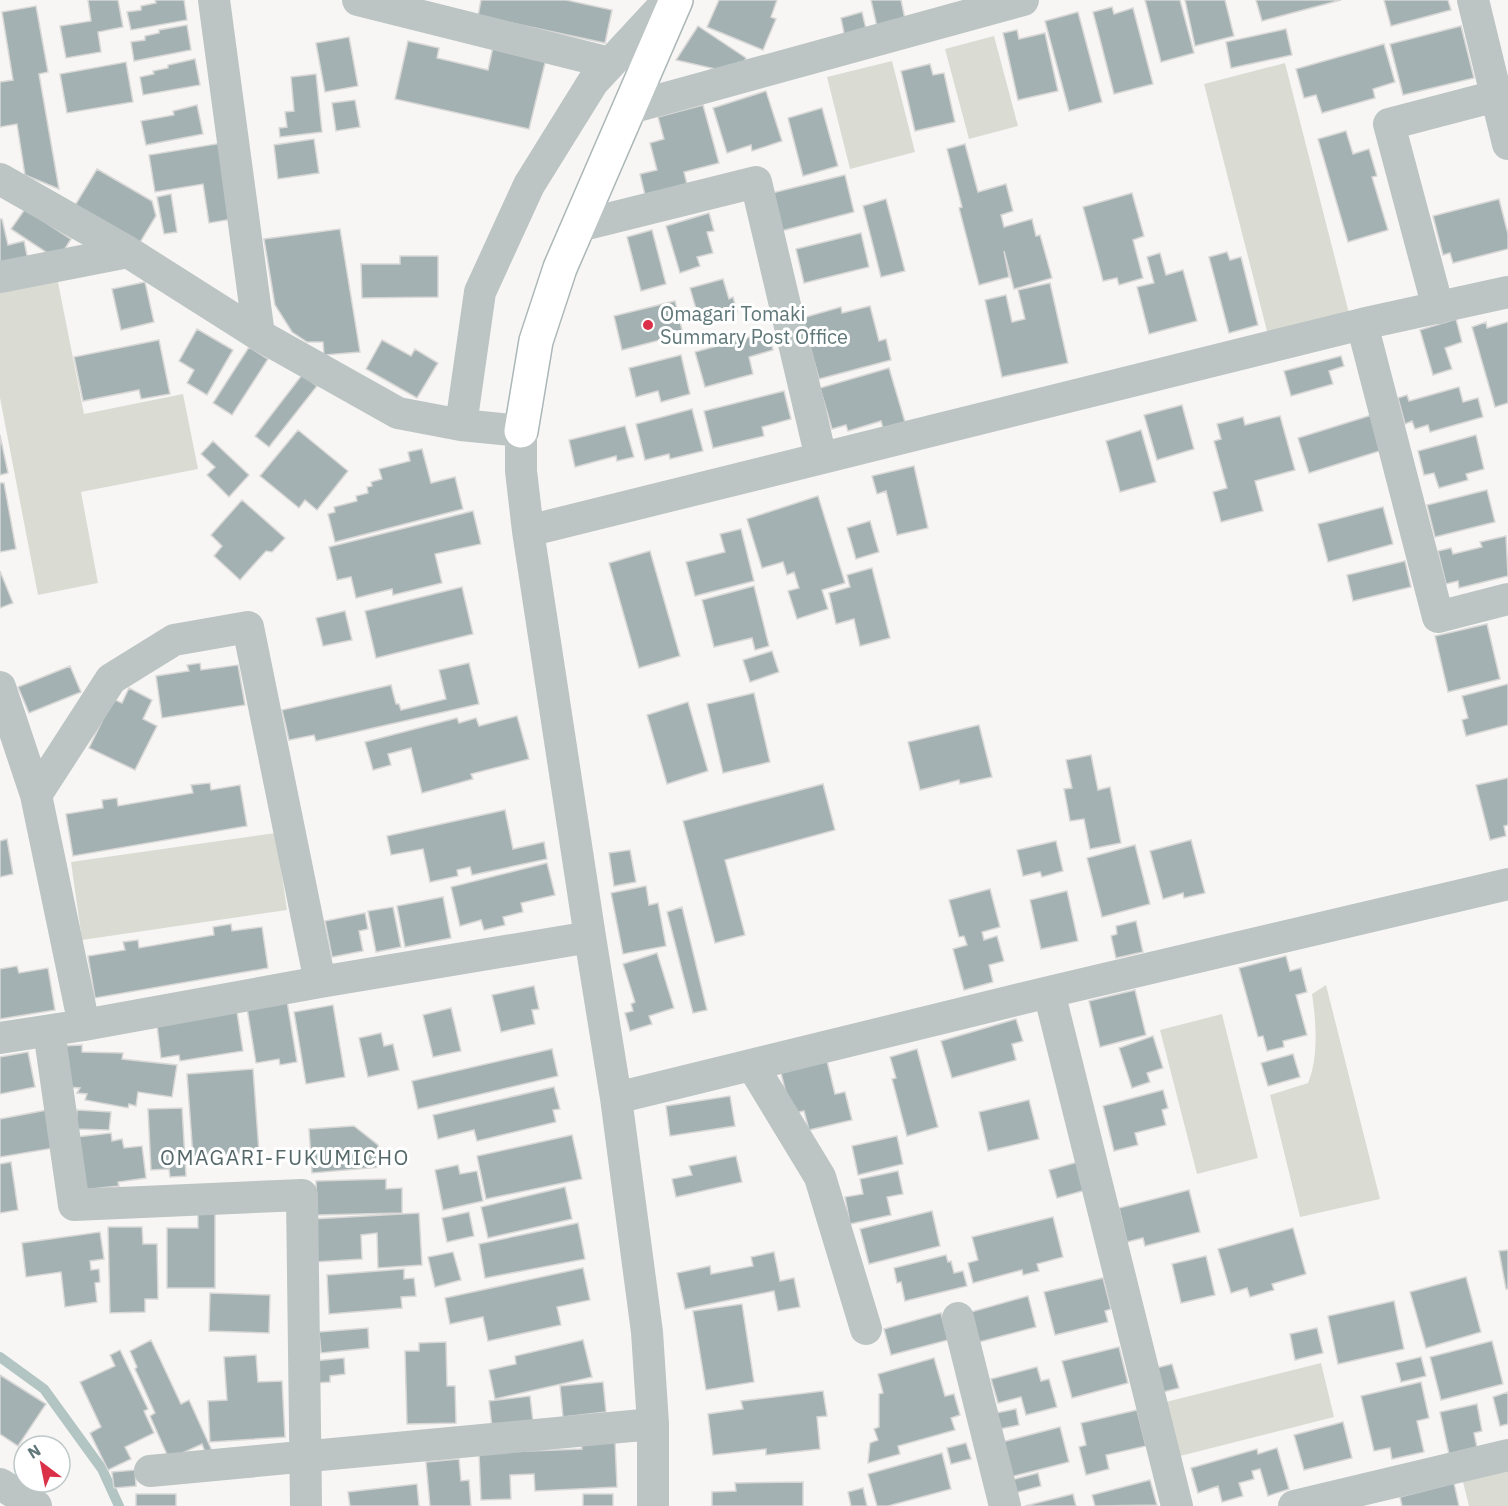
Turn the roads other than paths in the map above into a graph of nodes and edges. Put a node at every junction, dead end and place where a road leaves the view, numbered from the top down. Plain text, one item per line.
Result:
1 (214, 0) edge
2 (358, 0) edge
3 (669, 0) edge
4 (676, 0) edge
5 (1023, 0) edge
6 (1473, 0) edge
7 (610, 63) junction
8 (1496, 96) junction
9 (630, 108) junction
10 (1508, 144) edge
11 (0, 179) edge
12 (579, 226) junction
13 (128, 252) junction
14 (0, 277) edge
15 (1508, 292) edge
16 (1438, 308) junction
17 (1362, 324) junction
18 (259, 335) junction
19 (461, 425) junction
20 (521, 431) junction
21 (821, 458) junction
22 (528, 531) junction
23 (1508, 599) edge
24 (0, 687) edge
25 (36, 795) junction
26 (1508, 884) edge
27 (590, 937) junction
28 (320, 982) junction
29 (1049, 992) junction
30 (84, 1025) junction
31 (49, 1031) junction
32 (0, 1038) edge
33 (752, 1065) junction
34 (616, 1098) junction
35 (958, 1318) dead end
36 (866, 1329) dead end
37 (653, 1424) junction
38 (1508, 1455) edge
39 (306, 1456) junction
40 (150, 1471) dead end
41 (0, 1484) edge
42 (1366, 1497) edge
43 (36, 1506) edge
44 (306, 1506) edge
45 (652, 1506) edge
46 (1005, 1506) edge
47 (1178, 1506) edge
48 (1294, 1506) edge

1 - 18 street
2 - 7 street
3 - 7 street
4 - 9 street
5 - 9 street
6 - 8 street
7 - 19 street
8 - 10 street
8 - 16 street
9 - 12 street
11 - 13 street
12 - 20 street
12 - 21 street
13 - 14 street
13 - 18 street
15 - 16 street
16 - 17 street
17 - 21 street
17 - 23 street
18 - 19 street
19 - 20 street
20 - 22 street
21 - 22 street
22 - 27 street
24 - 25 street
25 - 28 street
25 - 30 street
26 - 29 street
27 - 28 street
27 - 34 street
28 - 30 street
29 - 33 street
29 - 47 street
30 - 31 street
31 - 32 street
31 - 39 street
33 - 34 street
33 - 36 street
34 - 37 street
35 - 46 street
37 - 39 street
37 - 45 street
38 - 42 street
39 - 40 street
39 - 44 street
41 - 43 street
42 - 48 street

